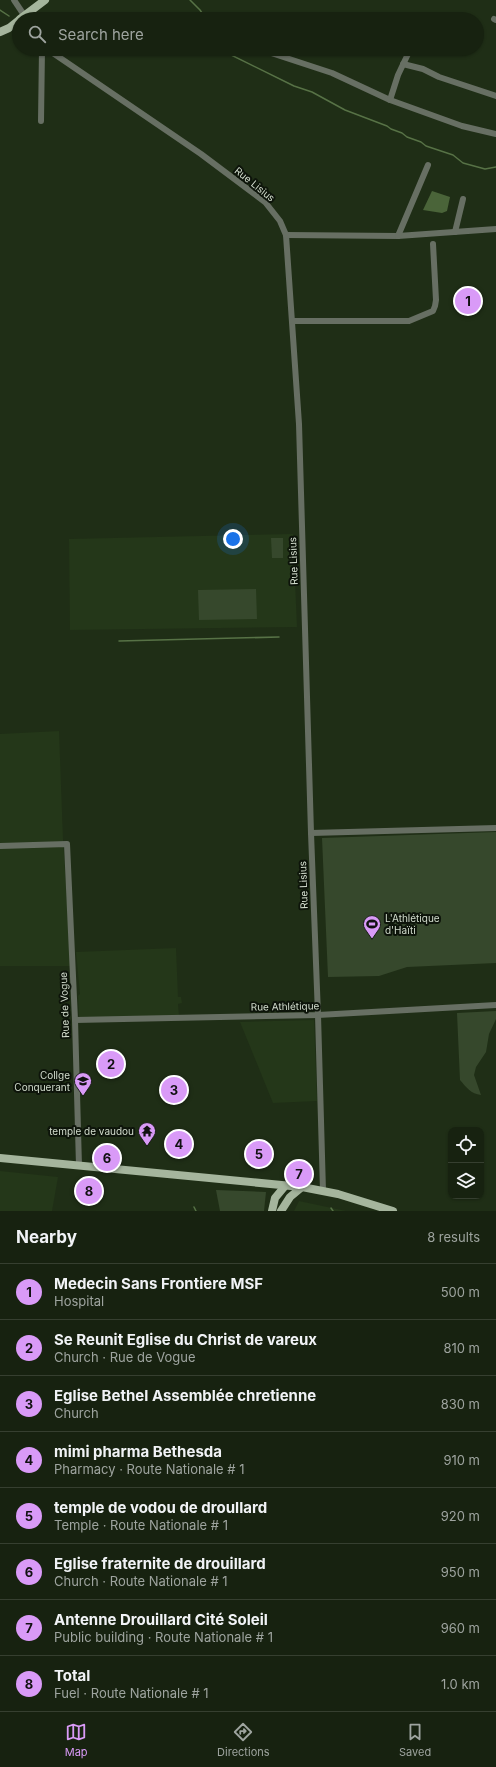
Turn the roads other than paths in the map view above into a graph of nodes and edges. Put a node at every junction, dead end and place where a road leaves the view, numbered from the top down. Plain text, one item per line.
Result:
1 (14, 0) edge
2 (45, 0) edge
3 (17, 12) edge
4 (31, 12) edge
5 (12, 26) edge
6 (0, 32) edge
7 (42, 56) edge
8 (57, 56) edge
9 (279, 56) edge
10 (407, 56) edge
11 (403, 64) junction
12 (496, 96) edge
13 (390, 100) junction
14 (41, 121) dead end
15 (496, 134) edge
16 (428, 165) dead end
17 (463, 199) dead end
18 (496, 229) edge
19 (455, 232) junction
20 (292, 235) junction
21 (398, 236) junction
22 (433, 244) dead end
23 (292, 321) junction
24 (496, 828) edge
25 (311, 833) junction
26 (0, 846) edge
27 (496, 1005) edge
28 (318, 1015) junction
29 (75, 1020) junction
30 (0, 1158) edge
31 (79, 1166) junction
32 (284, 1186) junction
33 (302, 1187) junction
34 (324, 1191) junction
35 (272, 1211) edge
36 (281, 1211) edge
37 (393, 1211) edge

1 - 3 street
2 - 4 main road
5 - 6 main road
7 - 14 street
8 - 20 street, Rue Lisius
9 - 13 street
10 - 11 street
11 - 12 street
11 - 13 street
13 - 15 street
16 - 21 street
17 - 19 street
18 - 19 street
19 - 21 street
20 - 21 street
20 - 23 street, Rue Lisius
22 - 23 street
23 - 25 street, Rue Lisius
24 - 25 street
25 - 28 street, Rue Lisius
26 - 29 street, Rue de Vogue
27 - 28 street, Rue Athlétique
28 - 29 street, Rue Athlétique
28 - 34 street, Rue Lisius
29 - 31 street, Rue de Vogue
30 - 31 main road
31 - 32 main road
32 - 33 main road
32 - 35 main road
33 - 34 main road
33 - 36 main road
34 - 37 main road

